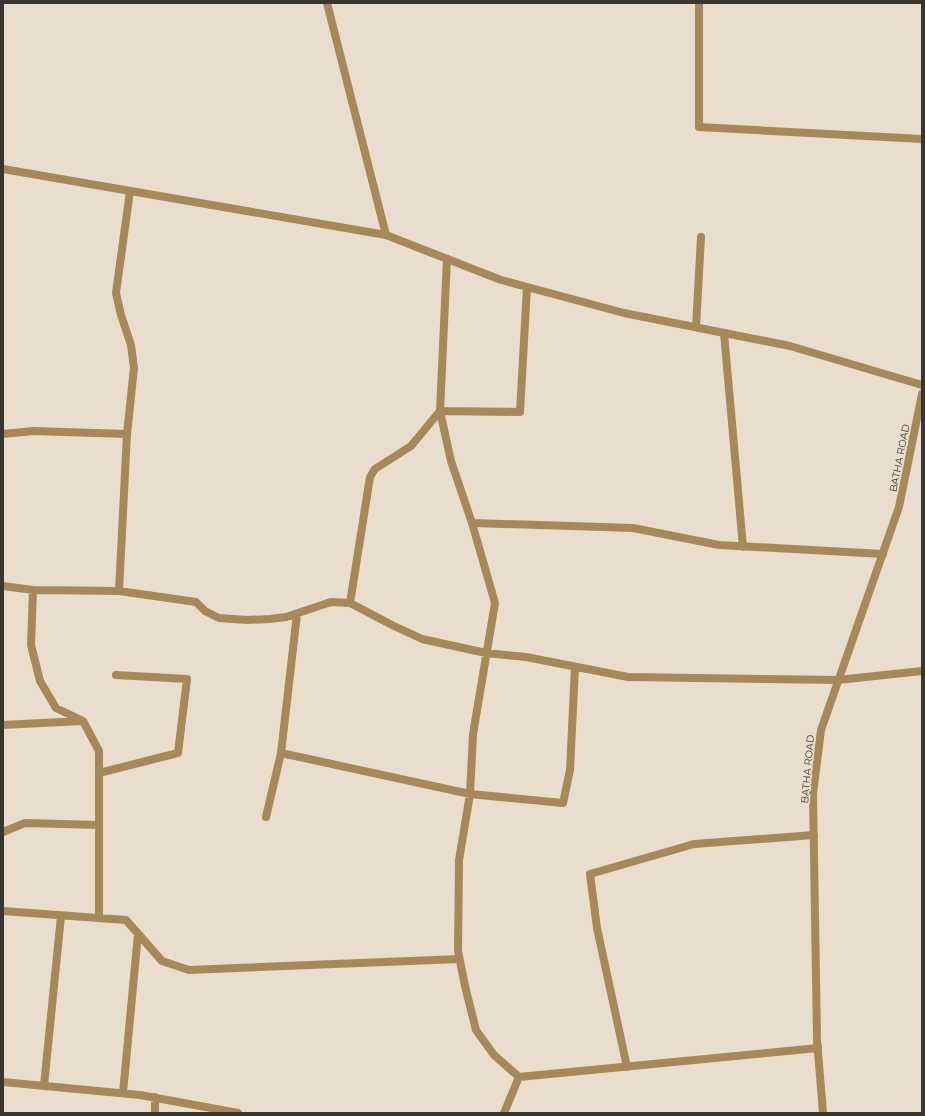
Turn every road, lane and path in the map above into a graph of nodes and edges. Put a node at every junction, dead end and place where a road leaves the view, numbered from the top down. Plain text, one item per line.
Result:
1 (327, 3) edge
2 (699, 3) edge
3 (922, 139) edge
4 (3, 169) edge
5 (130, 191) junction
6 (386, 235) junction
7 (701, 238) dead end
8 (447, 259) junction
9 (527, 287) junction
10 (696, 327) junction
11 (724, 333) junction
12 (922, 385) edge
13 (922, 394) edge
14 (440, 410) junction
15 (3, 434) edge
16 (127, 434) junction
17 (472, 522) junction
18 (743, 547) junction
19 (883, 554) junction
20 (3, 586) edge
21 (33, 590) junction
22 (119, 592) junction
23 (350, 603) junction
24 (297, 614) junction
25 (486, 653) junction
26 (575, 667) junction
27 (922, 671) edge
28 (116, 675) dead end
29 (838, 680) junction
30 (83, 721) junction
31 (3, 726) edge
32 (281, 753) junction
33 (99, 772) junction
34 (470, 794) junction
35 (266, 817) dead end
36 (99, 825) junction
37 (3, 832) edge
38 (814, 835) junction
39 (3, 911) edge
40 (61, 916) junction
41 (99, 918) junction
42 (138, 934) junction
43 (459, 959) junction
44 (818, 1048) junction
45 (627, 1067) junction
46 (519, 1077) junction
47 (3, 1082) edge
48 (44, 1086) junction
49 (123, 1093) junction
50 (155, 1097) junction
51 (155, 1113) edge
52 (238, 1113) edge
53 (504, 1113) edge
54 (823, 1113) edge

1 - 6 street
2 - 3 street
4 - 5 street
5 - 6 street
5 - 16 street
6 - 8 street
7 - 10 street
8 - 9 street
8 - 14 street
9 - 10 street
9 - 14 street
10 - 11 street
11 - 12 street
11 - 18 street
13 - 19 street, BATHA ROAD
14 - 17 street
14 - 23 street
15 - 16 street
16 - 22 street
17 - 18 street
17 - 25 street
18 - 19 street
19 - 29 street, BATHA ROAD
20 - 21 street
21 - 22 street
21 - 30 street
22 - 24 street
23 - 24 street
23 - 25 street
24 - 32 street
25 - 26 street
25 - 34 street
26 - 29 street
26 - 34 street
27 - 29 street
28 - 33 street
29 - 38 street, BATHA ROAD
30 - 31 street
30 - 33 street
32 - 34 street
32 - 35 street
33 - 36 street
34 - 43 street
36 - 37 street
36 - 41 street
38 - 44 street, BATHA ROAD
38 - 45 street
39 - 40 street
40 - 41 street
40 - 48 street
41 - 42 street
42 - 43 street
42 - 49 street
43 - 46 street
44 - 45 street
44 - 54 street, BATHA ROAD
45 - 46 street
46 - 53 street
47 - 48 street
48 - 49 street
49 - 50 street
50 - 51 street
50 - 52 street

